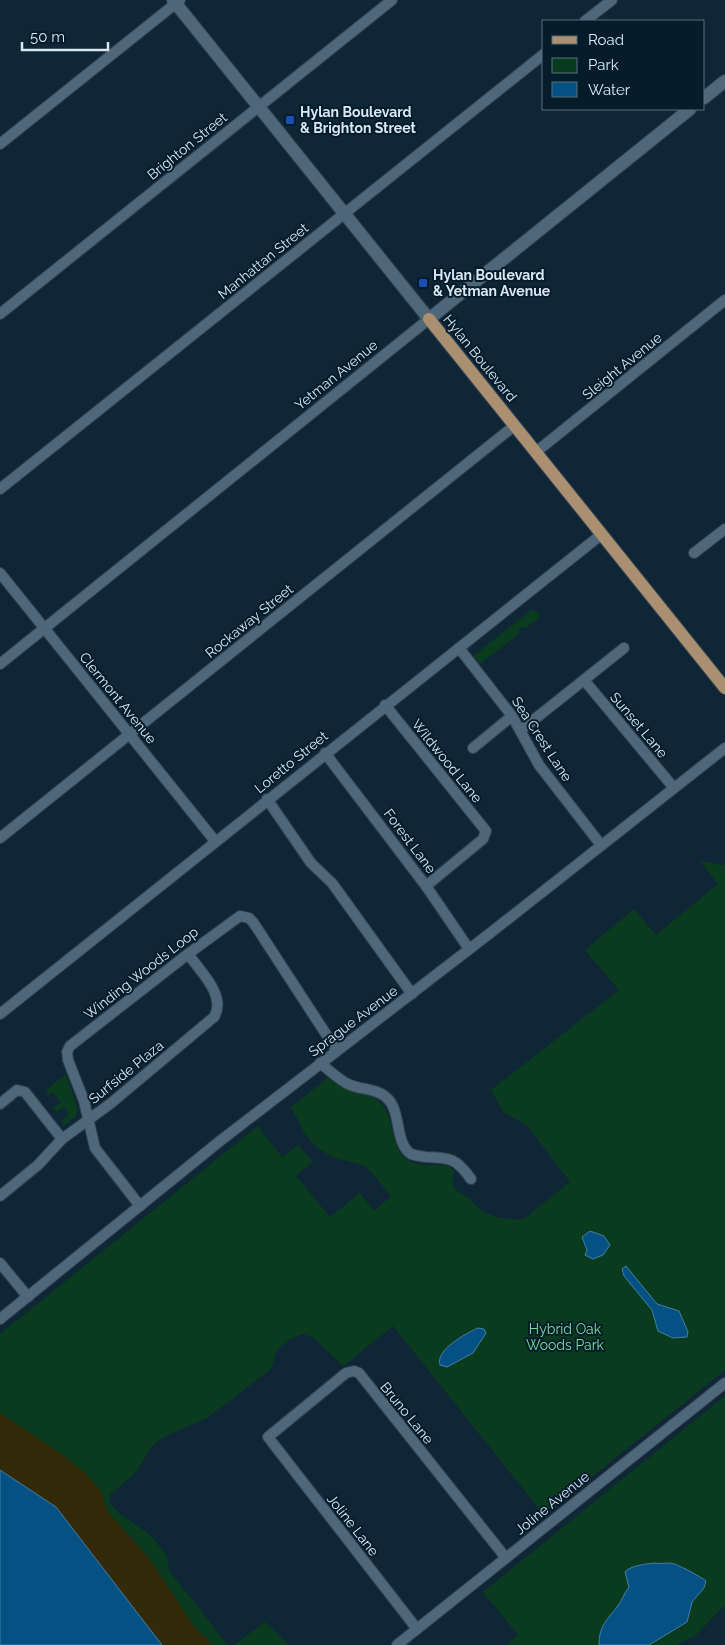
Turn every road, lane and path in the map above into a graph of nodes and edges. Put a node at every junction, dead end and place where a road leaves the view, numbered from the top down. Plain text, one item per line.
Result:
1 (392, 0) edge
2 (612, 0) edge
3 (176, 1) edge
4 (586, 20) edge
5 (542, 56) edge
6 (725, 81) edge
7 (705, 97) edge
8 (258, 106) junction
9 (689, 110) edge
10 (0, 144) edge
11 (344, 214) junction
12 (725, 300) edge
13 (0, 314) edge
14 (429, 319) junction
15 (514, 426) junction
16 (536, 452) junction
17 (0, 490) edge
18 (725, 528) edge
19 (602, 534) junction
20 (694, 554) dead end
21 (0, 573) edge
22 (44, 628) junction
23 (459, 648) junction
24 (624, 648) dead end
25 (0, 664) edge
26 (584, 680) junction
27 (725, 688) edge
28 (384, 705) junction
29 (512, 716) junction
30 (521, 730) junction
31 (129, 734) junction
32 (473, 748) dead end
33 (725, 748) edge
34 (325, 753) junction
35 (674, 788) junction
36 (267, 799) junction
37 (0, 838) edge
38 (215, 841) junction
39 (601, 845) junction
40 (426, 886) junction
41 (469, 949) junction
42 (188, 954) junction
43 (412, 994) junction
44 (0, 1014) edge
45 (336, 1051) junction
46 (320, 1063) junction
47 (0, 1104) edge
48 (89, 1119) junction
49 (62, 1140) junction
50 (471, 1179) dead end
51 (0, 1196) edge
52 (140, 1206) junction
53 (0, 1263) edge
54 (28, 1297) junction
55 (0, 1319) edge
56 (725, 1383) edge
57 (268, 1437) joint
58 (506, 1558) junction
59 (417, 1629) junction
60 (409, 1641) edge
61 (397, 1645) edge

1 - 8 street, Brighton Street
2 - 4 street
3 - 8 street, Hylan Boulevard
3 - 10 street
5 - 11 street, Manhattan Street
6 - 7 street
8 - 11 street, Hylan Boulevard
8 - 13 street, Brighton Street
9 - 14 street, Yetman Avenue
11 - 14 street, Hylan Boulevard
11 - 17 street, Manhattan Street
12 - 16 street, Sleight Avenue
14 - 15 main road, Hylan Boulevard
14 - 22 street, Yetman Avenue
15 - 16 main road, Hylan Boulevard
15 - 31 street, Rockaway Street
16 - 19 main road, Hylan Boulevard
18 - 20 street
19 - 23 street, Loretto Street
19 - 27 main road, Hylan Boulevard
21 - 22 street, Clermont Avenue
22 - 25 street, Yetman Avenue
22 - 31 street, Clermont Avenue
23 - 28 street, Loretto Street
23 - 29 street, Sea Crest Lane
24 - 26 street
26 - 30 street
26 - 35 street, Sunset Lane
28 - 34 street, Loretto Street
28 - 40 street, Wildwood Lane
29 - 30 street, Sea Crest Lane
29 - 32 street, Wildwood Lane
30 - 39 street, Sea Crest Lane
31 - 37 street, Rockaway Street
31 - 38 street, Clermont Avenue
33 - 35 street, Sprague Avenue
34 - 36 street, Loretto Street
34 - 40 street, Forest Lane
35 - 39 street, Sprague Avenue
36 - 38 street, Loretto Street
36 - 43 street
38 - 44 street, Loretto Street
39 - 41 street, Sprague Avenue
40 - 41 street, Forest Lane
41 - 43 street, Sprague Avenue
42 - 45 street, Winding Woods Loop
42 - 48 street, Winding Woods Loop
42 - 48 street, Surfside Plaza
43 - 45 street, Sprague Avenue
45 - 46 street, Sprague Avenue
46 - 50 street
46 - 52 street, Sprague Avenue
47 - 49 street
48 - 49 street, Surfside Plaza
48 - 52 street, Winding Woods Loop
49 - 51 street, Surfside Plaza
52 - 54 street, Sprague Avenue
53 - 54 street
54 - 55 street, Sprague Avenue
56 - 58 street, Joline Avenue
57 - 58 street, Bruno Lane
57 - 59 street, Joline Lane
58 - 59 street, Joline Avenue
59 - 60 street, Joline Avenue
60 - 61 street, Joline Avenue

